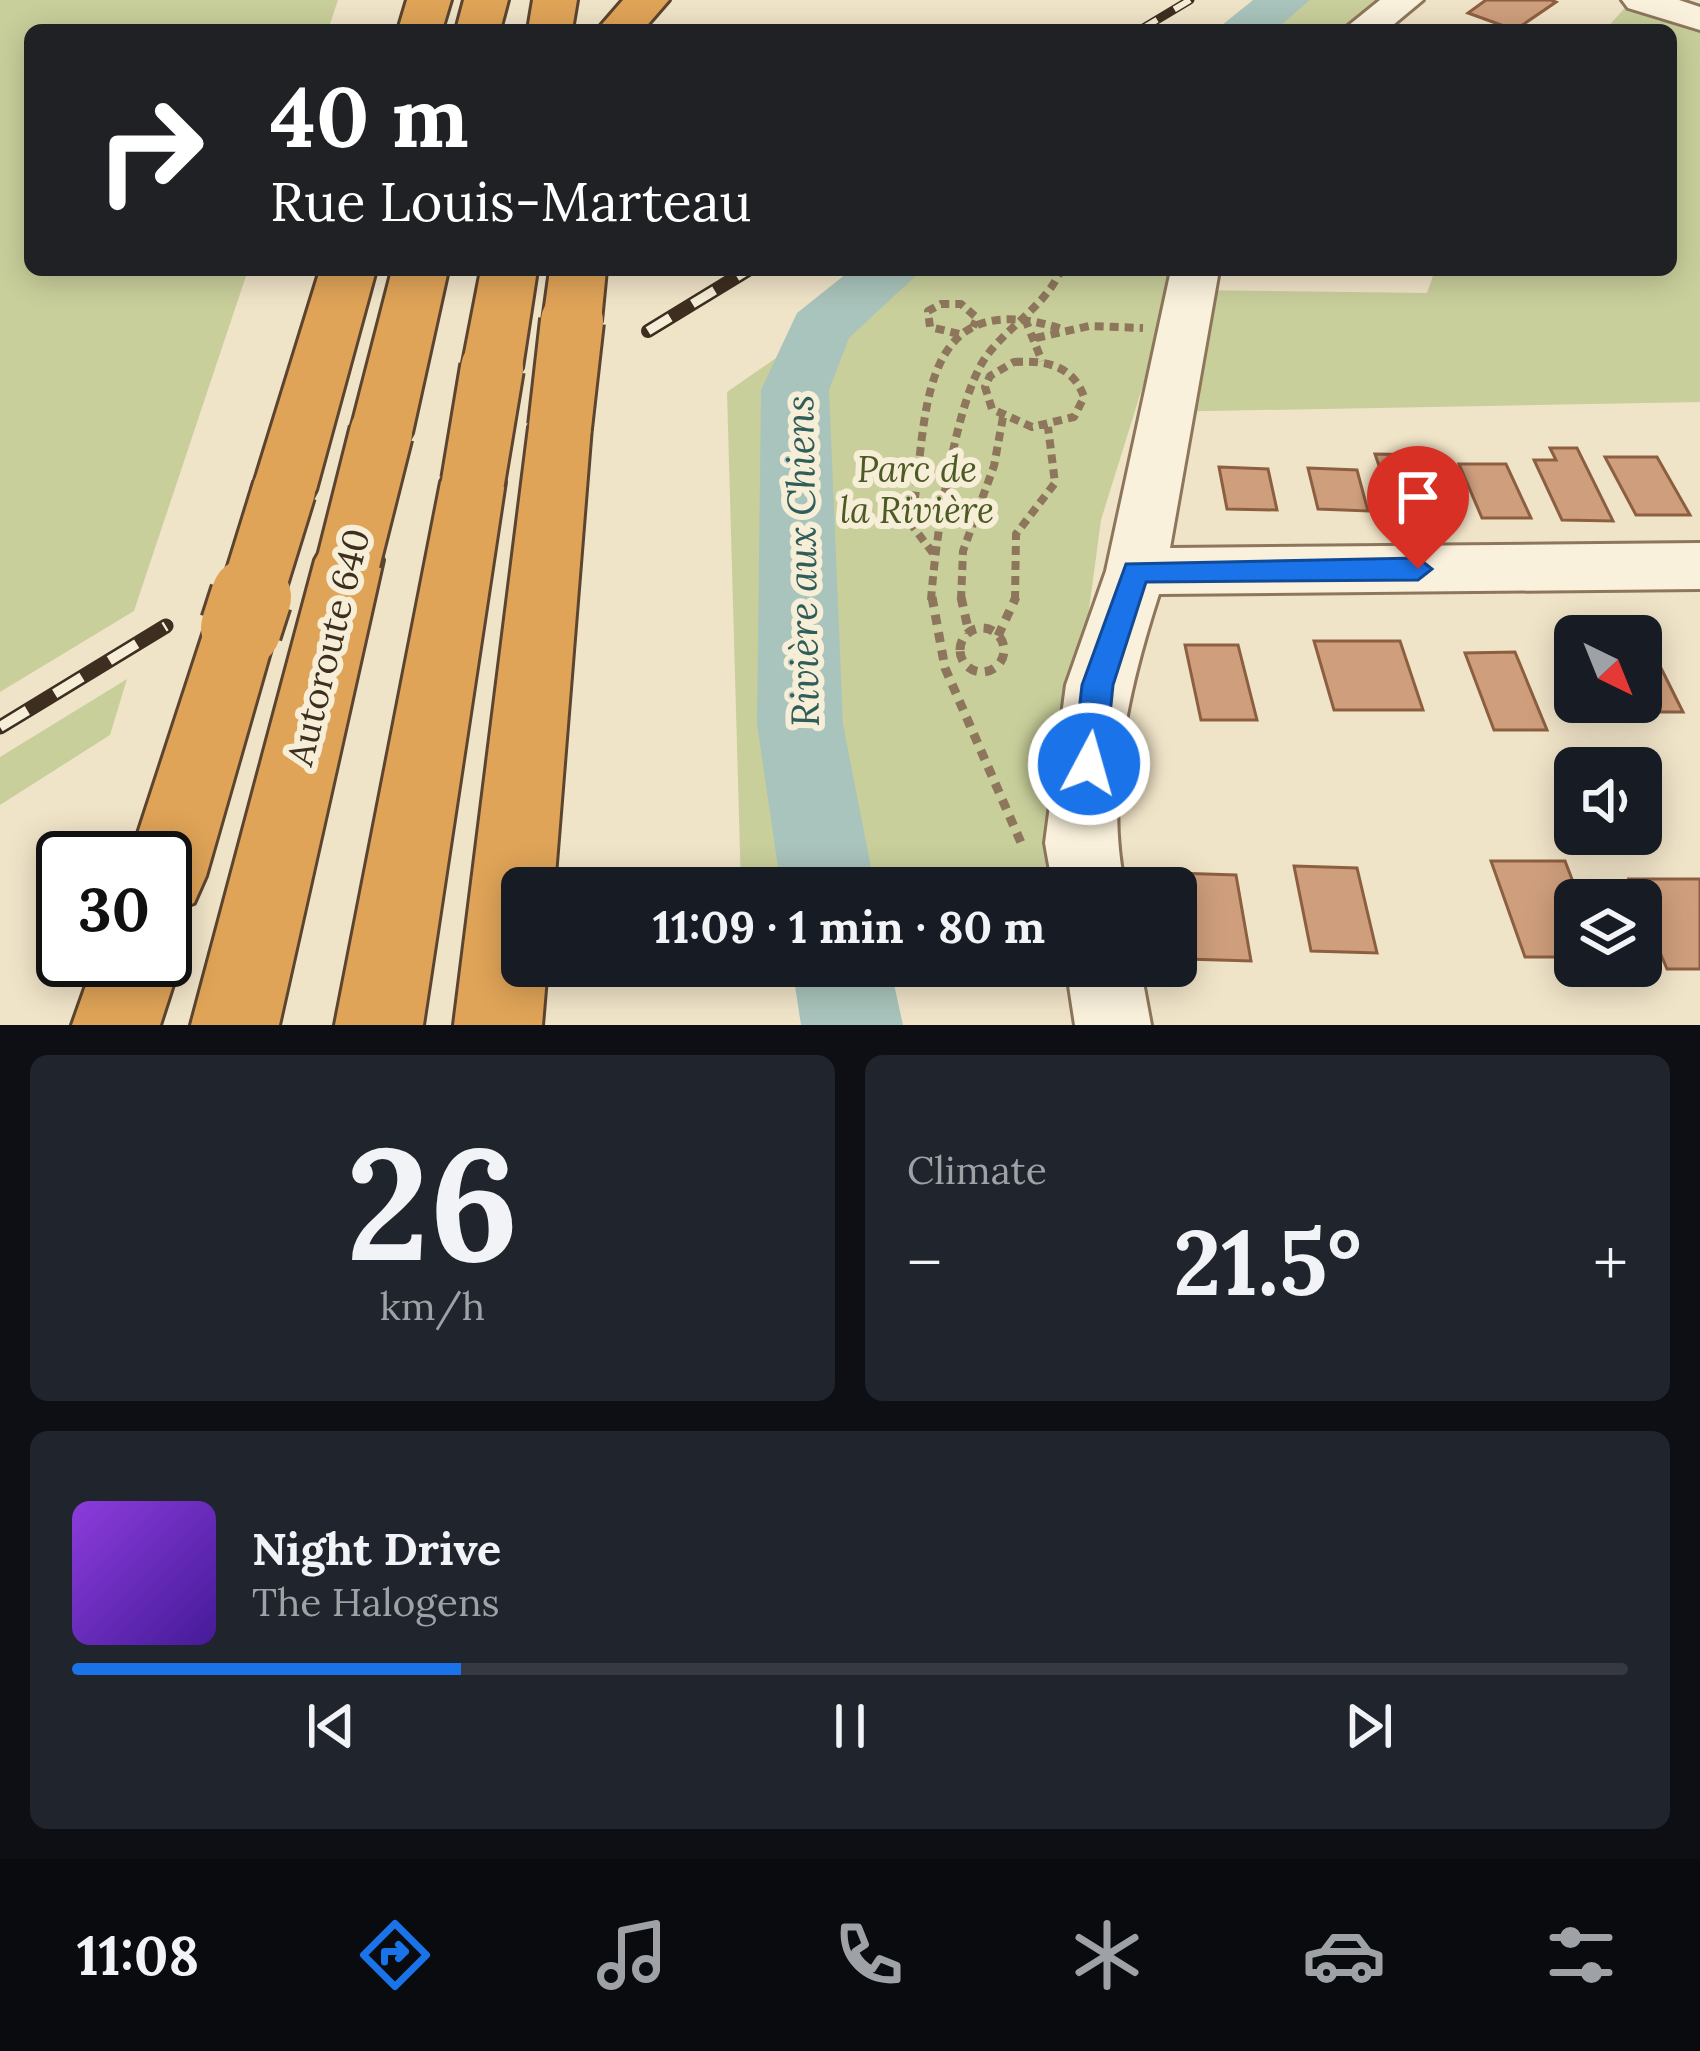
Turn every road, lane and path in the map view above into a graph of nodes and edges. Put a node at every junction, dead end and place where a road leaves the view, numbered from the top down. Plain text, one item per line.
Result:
1 (647, 0) edge
2 (1404, 0) edge
3 (1641, 0) edge
4 (1700, 20) edge
5 (625, 24) edge
6 (1370, 24) edge
7 (346, 276) edge
8 (419, 276) edge
9 (508, 276) edge
10 (1058, 276) edge
11 (1194, 276) edge
12 (575, 296) edge
13 (1024, 317) junction
14 (1062, 329) junction
15 (969, 330) junction
16 (1180, 333) junction
17 (1036, 338) junction
18 (1042, 362) junction
19 (1003, 417) junction
20 (1048, 427) junction
21 (934, 554) junction
22 (1700, 566) edge
23 (1136, 572) junction
24 (969, 633) junction
25 (998, 636) junction
26 (179, 831) edge
27 (1024, 854) dead end
28 (1085, 867) edge
29 (129, 987) edge
30 (1107, 987) edge
31 (116, 1025) edge
32 (235, 1025) edge
33 (380, 1025) edge
34 (498, 1025) edge
35 (1113, 1025) edge

1 - 5 highway
2 - 6 street
3 - 4 street
7 - 26 highway, bridge
8 - 32 highway, Autoroute 640, bridge
9 - 33 highway, bridge
10 - 13 path
11 - 16 street
12 - 34 highway, bridge
13 - 14 path
13 - 15 path
13 - 17 path
13 - 21 path
14 - 16 path
14 - 17 path
15 - 15 path
15 - 21 path
16 - 23 street
17 - 18 path
18 - 19 path
18 - 20 path
19 - 20 path
19 - 24 path
20 - 25 path
21 - 27 path
22 - 23 street
23 - 28 street
24 - 25 path
24 - 25 path
29 - 31 highway
30 - 35 street

